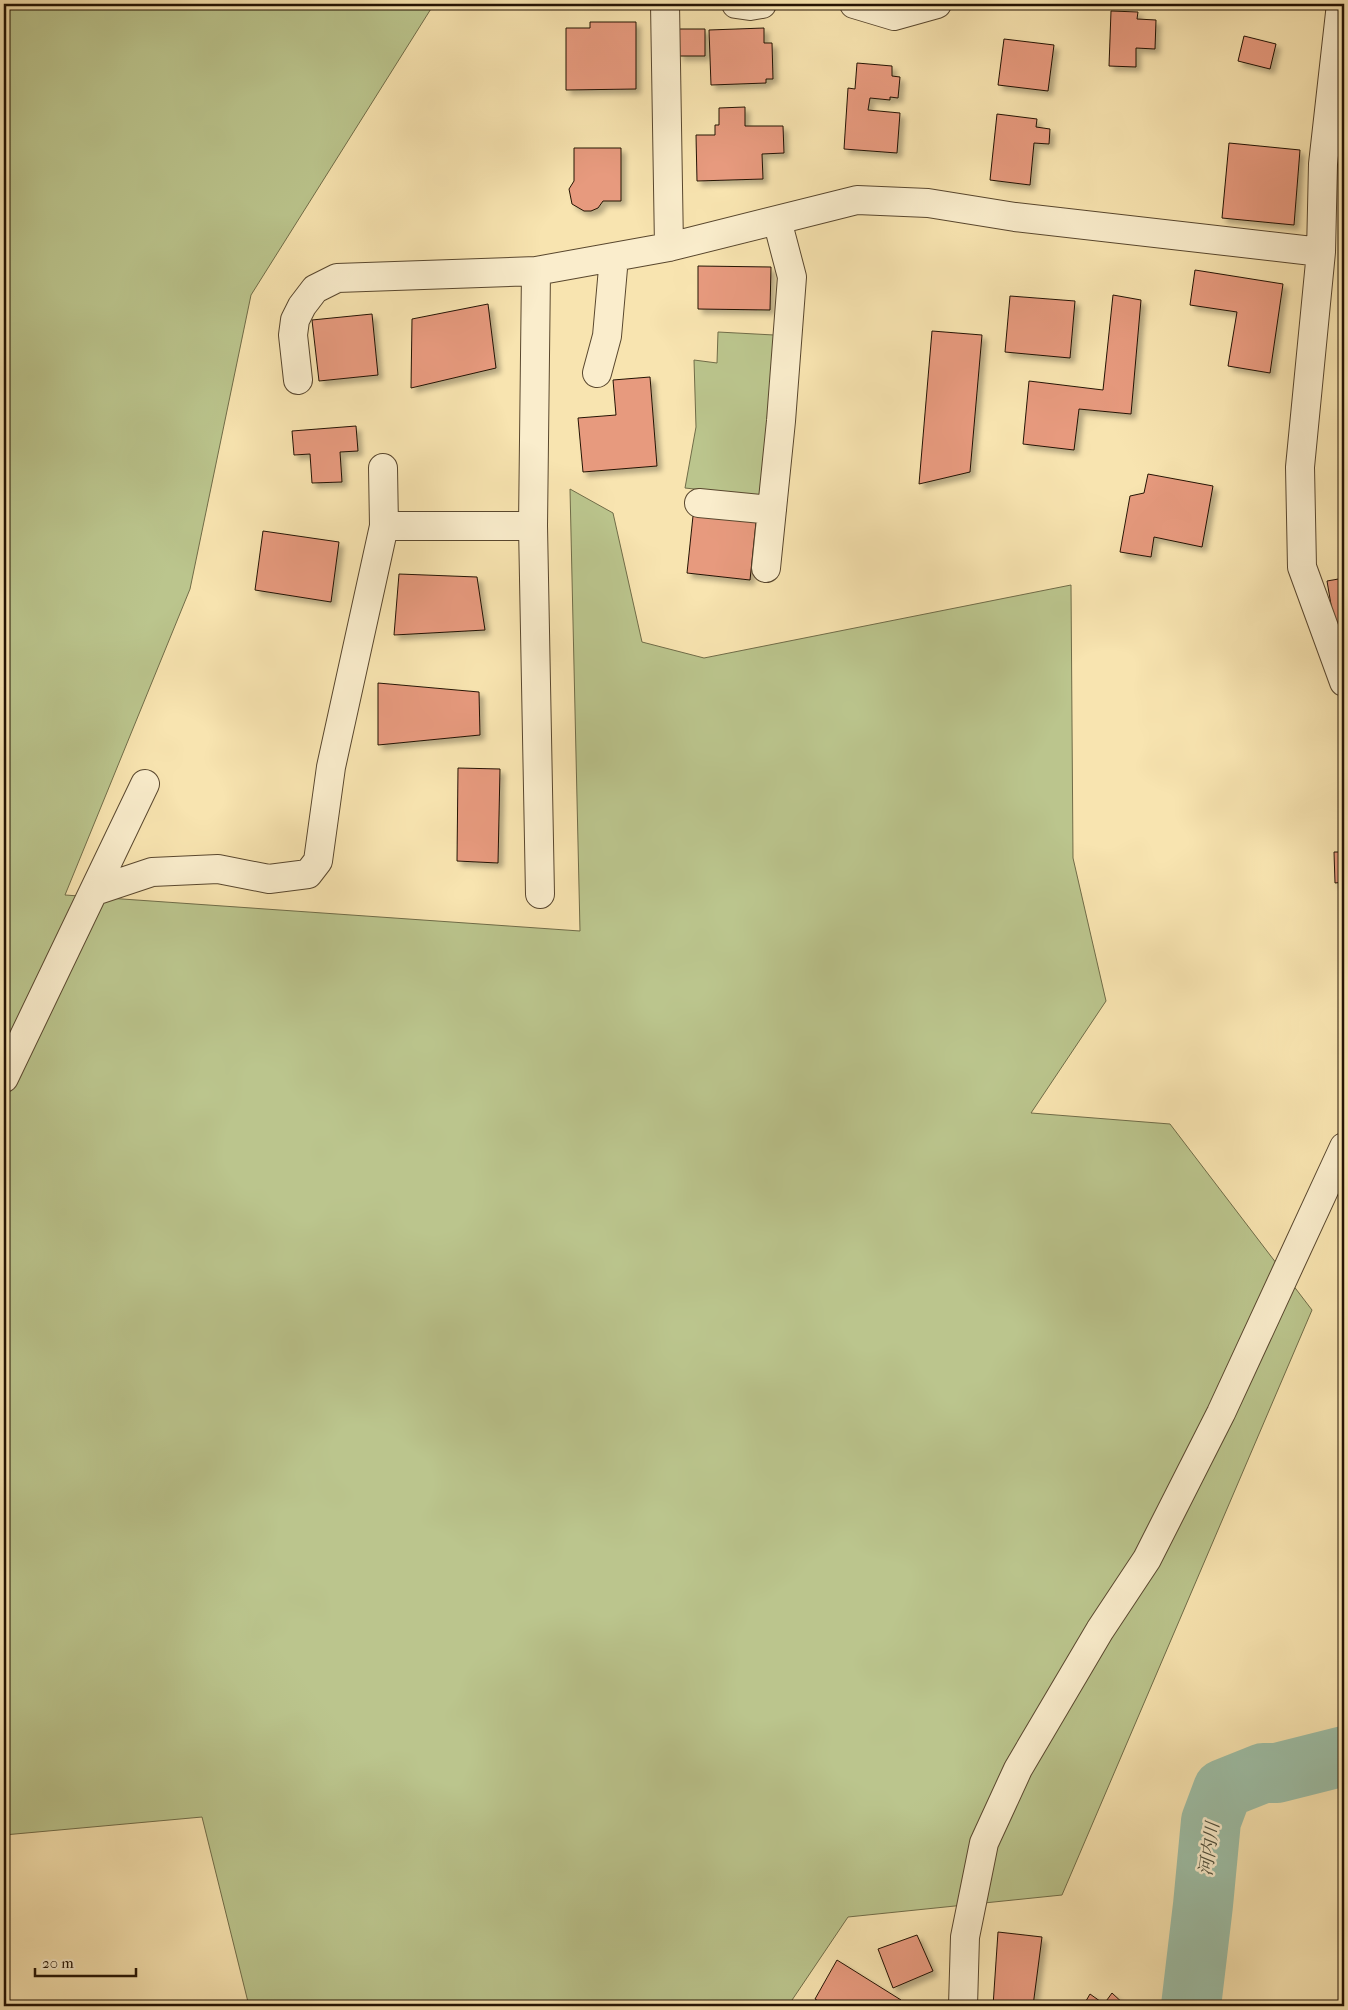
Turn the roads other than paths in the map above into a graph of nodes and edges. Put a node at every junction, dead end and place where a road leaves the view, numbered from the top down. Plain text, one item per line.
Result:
1 (665, 4) edge
2 (736, 4) edge
3 (762, 4) edge
4 (854, 4) edge
5 (937, 4) edge
6 (1340, 4) edge
7 (777, 220) junction
8 (669, 248) junction
9 (1321, 252) junction
10 (614, 258) junction
11 (536, 271) junction
12 (598, 373) dead end
13 (298, 380) dead end
14 (383, 468) dead end
15 (699, 502) dead end
16 (772, 510) junction
17 (384, 526) junction
18 (533, 526) junction
19 (766, 568) dead end
20 (1344, 682) edge
21 (145, 784) dead end
22 (95, 891) junction
23 (540, 894) dead end
24 (4, 1078) edge
25 (1344, 1147) edge
26 (963, 2006) edge

1 - 8 street
2 - 3 street
4 - 5 street
6 - 9 street
7 - 8 street
7 - 9 street
7 - 16 street
8 - 10 street
9 - 20 street
10 - 11 street
10 - 12 street
11 - 13 street
11 - 18 street
14 - 17 street
15 - 16 street
16 - 19 street
17 - 18 street
17 - 22 street
18 - 23 street
21 - 22 street
22 - 24 street
25 - 26 street

